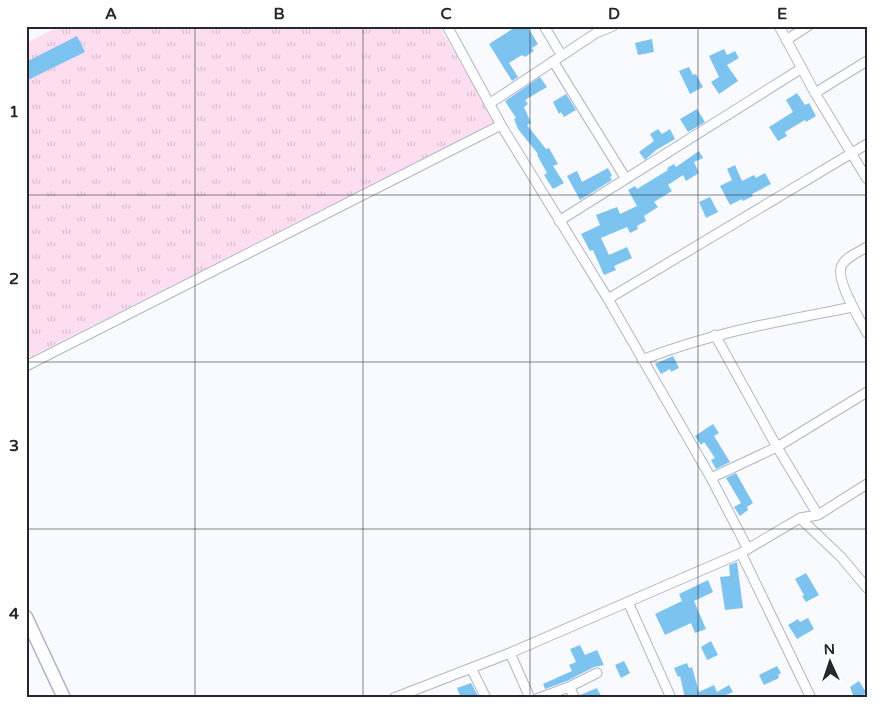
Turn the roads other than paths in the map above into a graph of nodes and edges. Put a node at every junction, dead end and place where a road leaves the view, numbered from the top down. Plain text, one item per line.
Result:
1 (544, 26) edge
2 (613, 26) edge
3 (779, 26) edge
4 (808, 26) edge
5 (450, 27) edge
6 (786, 40) junction
7 (562, 56) junction
8 (867, 61) edge
9 (553, 62) junction
10 (802, 68) junction
11 (815, 93) junction
12 (489, 104) junction
13 (501, 125) junction
14 (867, 144) edge
15 (852, 153) junction
16 (626, 179) junction
17 (867, 179) edge
18 (559, 221) junction
19 (867, 247) edge
20 (608, 299) junction
21 (853, 307) junction
22 (867, 333) edge
23 (715, 335) junction
24 (642, 360) junction
25 (26, 366) edge
26 (867, 392) edge
27 (777, 446) junction
28 (711, 478) junction
29 (867, 484) edge
30 (818, 515) junction
31 (800, 518) junction
32 (745, 551) junction
33 (867, 588) edge
34 (628, 602) junction
35 (26, 617) edge
36 (510, 653) junction
37 (471, 668) junction
38 (597, 673) dead end
39 (569, 687) junction
40 (64, 698) edge
41 (394, 698) edge
42 (486, 698) edge
43 (530, 698) edge
44 (539, 698) edge
45 (575, 698) edge
46 (671, 698) edge
47 (811, 698) edge

1 - 7 street
2 - 7 street
3 - 6 street
4 - 6 street
5 - 12 street
6 - 10 street
7 - 9 street
8 - 11 street
9 - 12 street
9 - 16 street
10 - 11 street
10 - 16 street
11 - 15 street
12 - 13 street
13 - 18 street
13 - 25 street
14 - 15 street
15 - 17 street
15 - 20 street
16 - 18 street
18 - 20 street
19 - 21 street
20 - 24 street
21 - 22 street
21 - 23 street
23 - 24 street
23 - 27 street
24 - 28 street
26 - 27 street
27 - 28 street
27 - 30 street
28 - 32 street
29 - 30 street
30 - 31 street
31 - 32 street
31 - 33 street
32 - 34 street
32 - 47 street
34 - 36 street
34 - 46 street
35 - 40 main road
36 - 37 street
36 - 43 street
37 - 41 street
37 - 42 street
38 - 39 street
39 - 44 street
39 - 45 street

